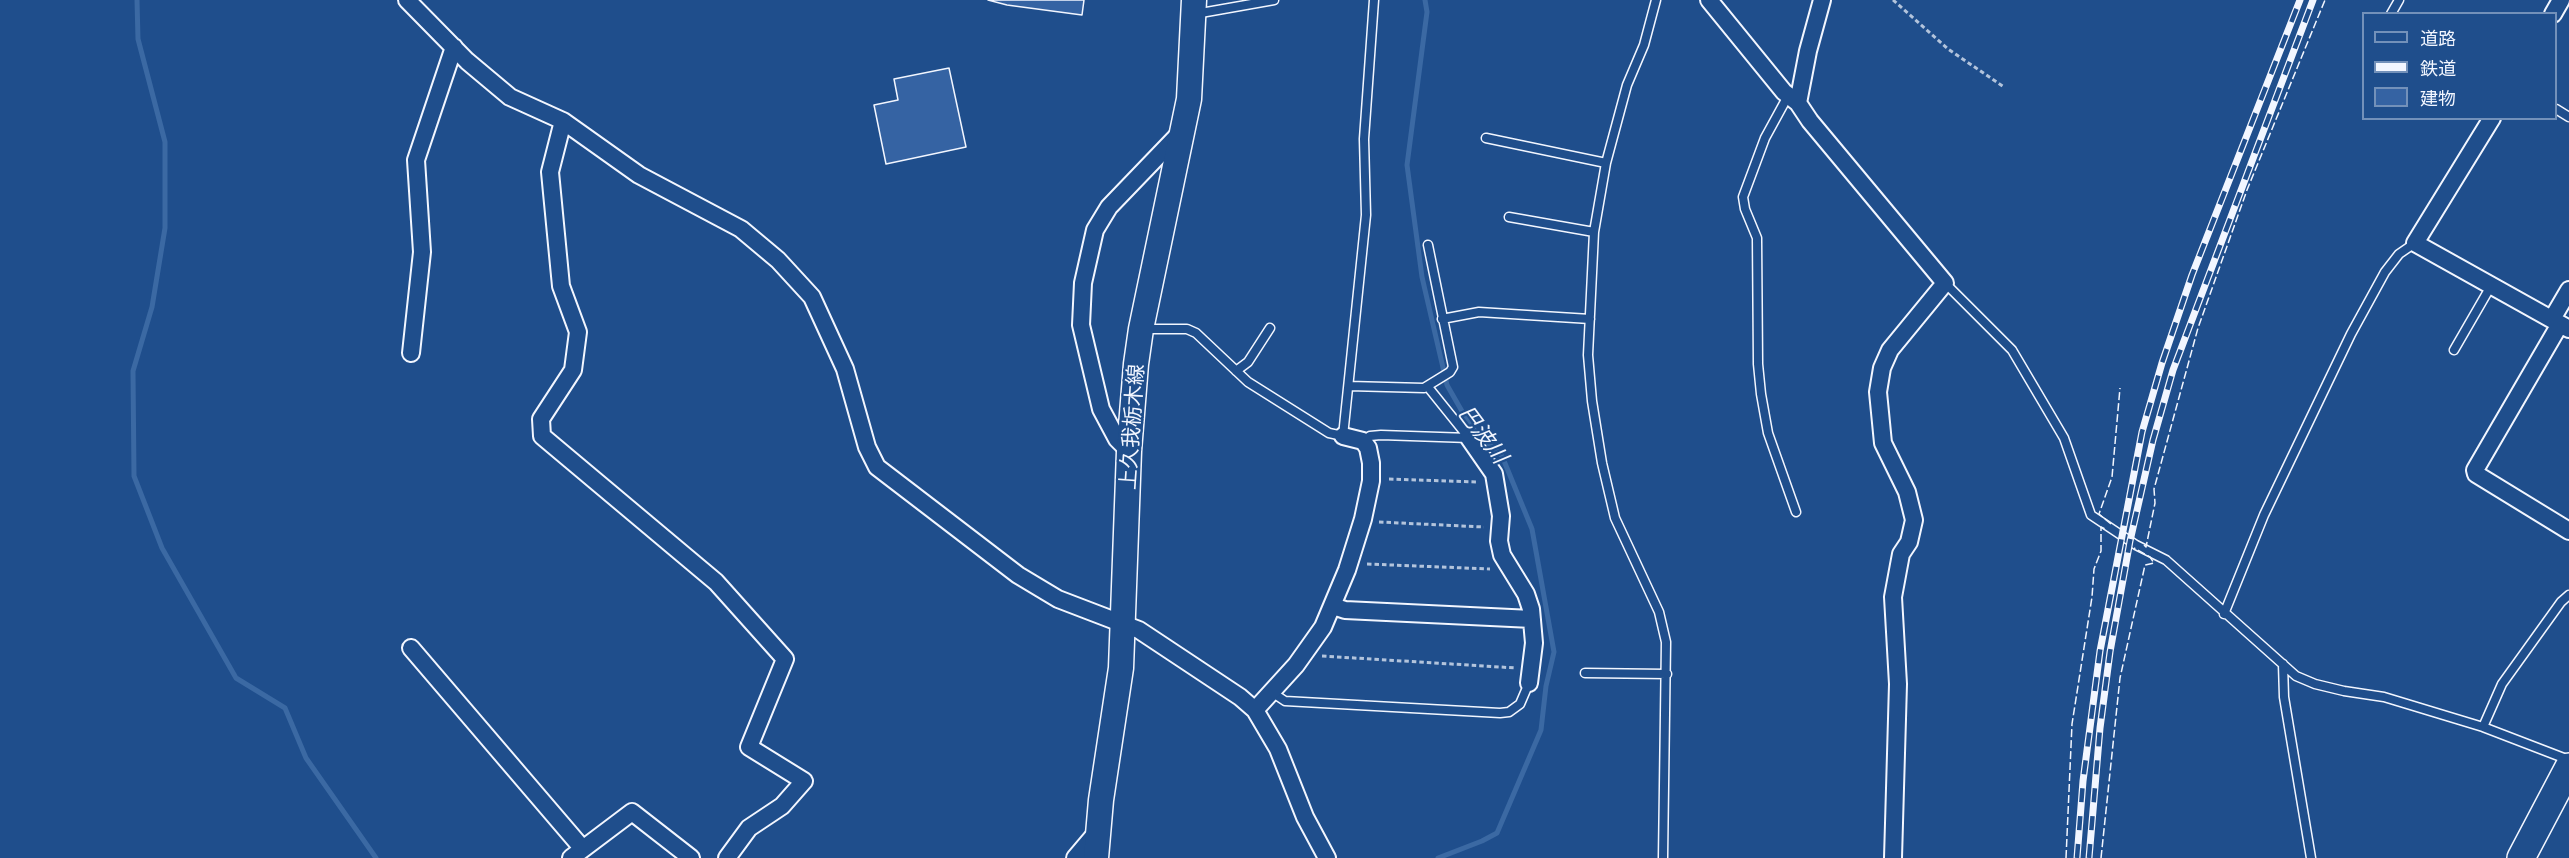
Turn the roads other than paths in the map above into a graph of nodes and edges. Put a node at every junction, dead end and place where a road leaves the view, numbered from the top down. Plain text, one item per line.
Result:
1 (407, 0) edge
2 (1274, 0) edge
3 (1374, 0) edge
4 (1656, 0) edge
5 (1709, 0) edge
6 (1821, 0) edge
7 (1194, 7) edge
8 (454, 47) junction
9 (1793, 100) junction
10 (2491, 120) edge
11 (563, 121) junction
12 (1184, 129) junction
13 (1486, 138) dead end
14 (1606, 163) junction
15 (1509, 217) dead end
16 (1594, 232) junction
17 (2415, 243) junction
18 (1428, 245) dead end
19 (1945, 283) junction
20 (2490, 286) junction
21 (2569, 290) edge
22 (1442, 319) junction
23 (1590, 319) junction
24 (2560, 324) edge
25 (1141, 328) junction
26 (1270, 328) dead end
27 (2454, 350) dead end
28 (411, 353) dead end
29 (1236, 371) junction
30 (1431, 385) junction
31 (1349, 386) junction
32 (1343, 436) junction
33 (1469, 438) junction
34 (1363, 441) junction
35 (1130, 451) junction
36 (1796, 512) dead end
37 (2569, 531) edge
38 (2569, 595) edge
39 (1333, 606) junction
40 (2224, 614) junction
41 (1532, 619) junction
42 (1123, 624) junction
43 (411, 648) dead end
44 (2283, 664) junction
45 (1585, 673) dead end
46 (1667, 674) junction
47 (1531, 676) joint
48 (1273, 693) junction
49 (1255, 710) junction
50 (2483, 727) junction
51 (2569, 760) edge
52 (2569, 767) edge
53 (1097, 832) junction
54 (577, 854) edge
55 (692, 858) edge
56 (727, 858) edge
57 (1075, 858) edge
58 (1096, 858) edge
59 (1328, 858) edge
60 (1663, 858) edge
61 (1893, 858) edge
62 (2311, 858) edge
63 (2521, 858) edge

1 - 8 street
2 - 7 lane
3 - 31 lane
4 - 14 lane
5 - 9 street
6 - 9 street
7 - 12 main road, 上久我栃木線
8 - 11 street
8 - 28 street
9 - 19 street
9 - 36 lane
10 - 17 street
11 - 42 street
11 - 56 street
12 - 25 main road, 上久我栃木線
12 - 35 street
13 - 14 lane
14 - 16 lane
15 - 16 lane
16 - 23 lane
17 - 20 street
17 - 40 lane
18 - 22 lane
19 - 40 lane
19 - 61 street
20 - 24 street
20 - 27 lane
21 - 24 street
22 - 23 lane
22 - 30 lane
23 - 46 lane
24 - 37 street
25 - 29 lane
25 - 35 main road, 上久我栃木線
26 - 29 lane
29 - 32 lane
30 - 31 lane
30 - 33 lane
31 - 32 lane
32 - 34 street
33 - 34 lane
33 - 41 street
34 - 39 street
35 - 42 main road, 上久我栃木線
38 - 50 lane
39 - 41 street
39 - 48 street
40 - 44 lane
41 - 47 street
42 - 49 street
42 - 53 main road, 上久我栃木線
43 - 54 street
44 - 50 lane
44 - 62 lane
45 - 46 lane
46 - 60 lane
47 - 48 lane
48 - 49 street
49 - 59 street
50 - 51 lane
52 - 63 main road
53 - 57 street
53 - 58 main road, 上久我栃木線
54 - 55 street

